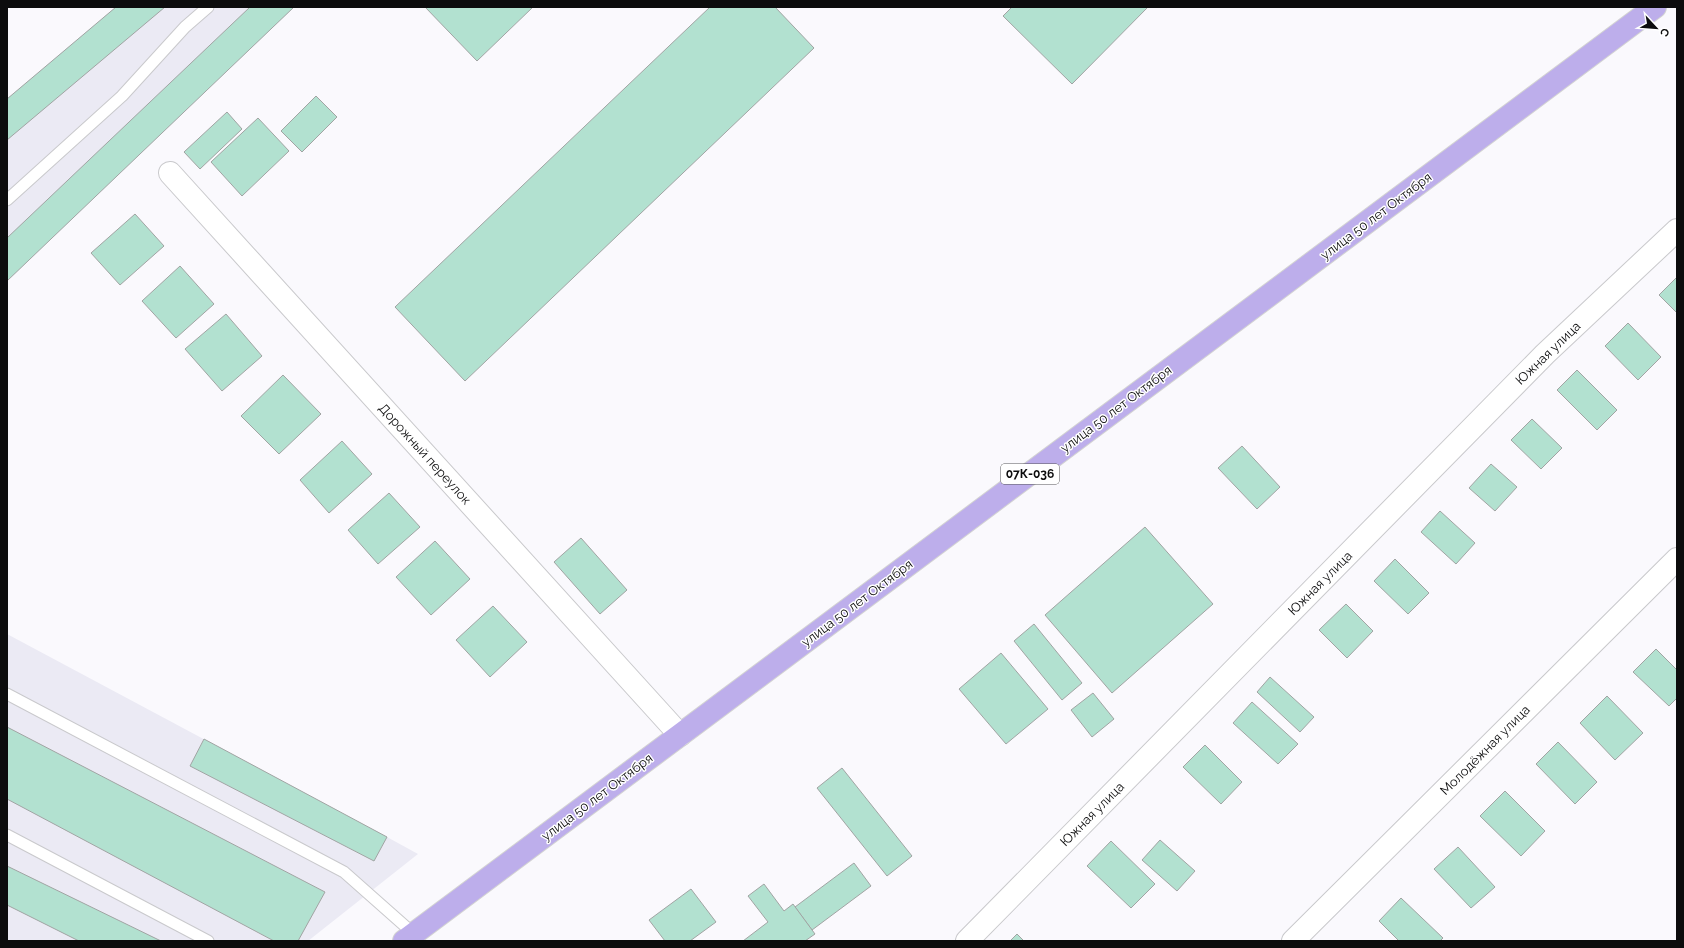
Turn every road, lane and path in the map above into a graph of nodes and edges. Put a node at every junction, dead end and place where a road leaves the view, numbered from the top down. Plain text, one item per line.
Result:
1 (208, 7) edge
2 (1655, 7) edge
3 (170, 173) dead end
4 (7, 200) edge
5 (1677, 230) edge
6 (1677, 559) edge
7 (7, 694) edge
8 (680, 735) junction
9 (7, 835) edge
10 (409, 937) edge
11 (208, 941) edge
12 (967, 941) edge
13 (1293, 941) edge

1 - 4 lane
2 - 8 main road, улица 50 лет Октября / 07К-036
3 - 8 street, Дорожный переулок
5 - 12 street, Южная улица
6 - 13 street, Молодёжная улица
7 - 10 lane
8 - 10 main road, улица 50 лет Октября / 07К-036
9 - 11 lane

